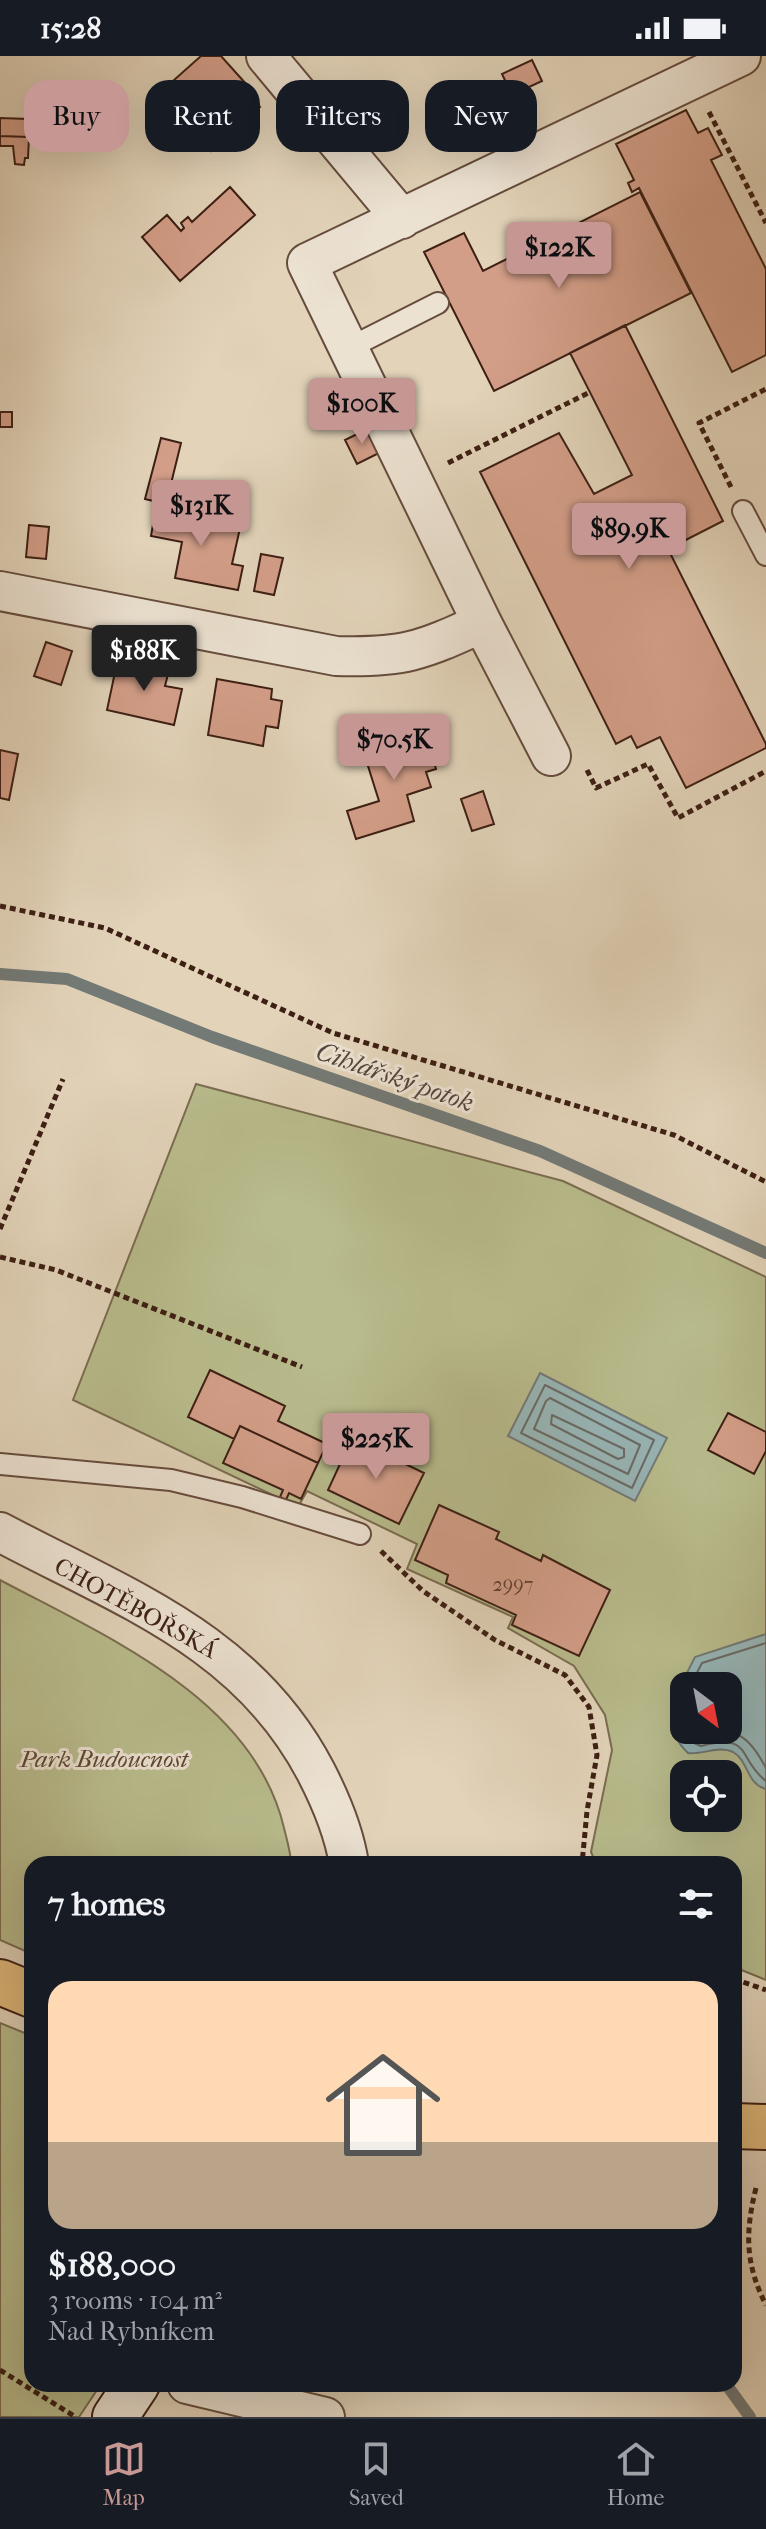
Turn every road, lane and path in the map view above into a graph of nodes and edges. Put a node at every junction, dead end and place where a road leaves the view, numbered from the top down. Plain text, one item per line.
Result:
1 (266, 56) edge
2 (741, 56) edge
3 (709, 110) dead end
4 (402, 219) junction
5 (766, 223) edge
6 (438, 303) dead end
7 (349, 348) junction
8 (766, 389) edge
9 (590, 392) dead end
10 (440, 467) dead end
11 (743, 511) joint
12 (766, 555) edge
13 (0, 591) edge
14 (482, 623) junction
15 (566, 758) joint
16 (766, 771) edge
17 (0, 906) edge
18 (63, 1079) dead end
19 (766, 1182) edge
20 (0, 1229) edge
21 (0, 1257) edge
22 (302, 1367) dead end
23 (0, 1464) edge
24 (0, 1532) edge
25 (360, 1534) joint
26 (347, 1856) edge
27 (583, 1856) edge
28 (0, 1982) edge
29 (742, 1982) edge
30 (766, 1990) edge
31 (24, 1992) edge
32 (742, 2126) edge
33 (766, 2127) edge
34 (756, 2188) dead end
35 (766, 2305) edge
36 (0, 2370) edge
37 (24, 2385) edge
38 (36, 2392) edge
39 (132, 2392) edge
40 (220, 2392) edge
41 (76, 2417) edge
42 (115, 2417) edge
43 (325, 2417) edge

1 - 4 street
2 - 4 street
3 - 5 path
4 - 7 street
6 - 7 lane
7 - 14 street
8 - 11 path
9 - 10 path
11 - 12 lane
13 - 14 street
14 - 15 street
15 - 16 path
17 - 19 path
18 - 20 path
21 - 22 path
23 - 25 lane
24 - 26 street, CHOTĚBOŘSKÁ
25 - 27 path
28 - 31 main road
29 - 30 path
32 - 33 main road
34 - 35 path
36 - 37 path
38 - 41 path
39 - 42 main road
40 - 43 street

